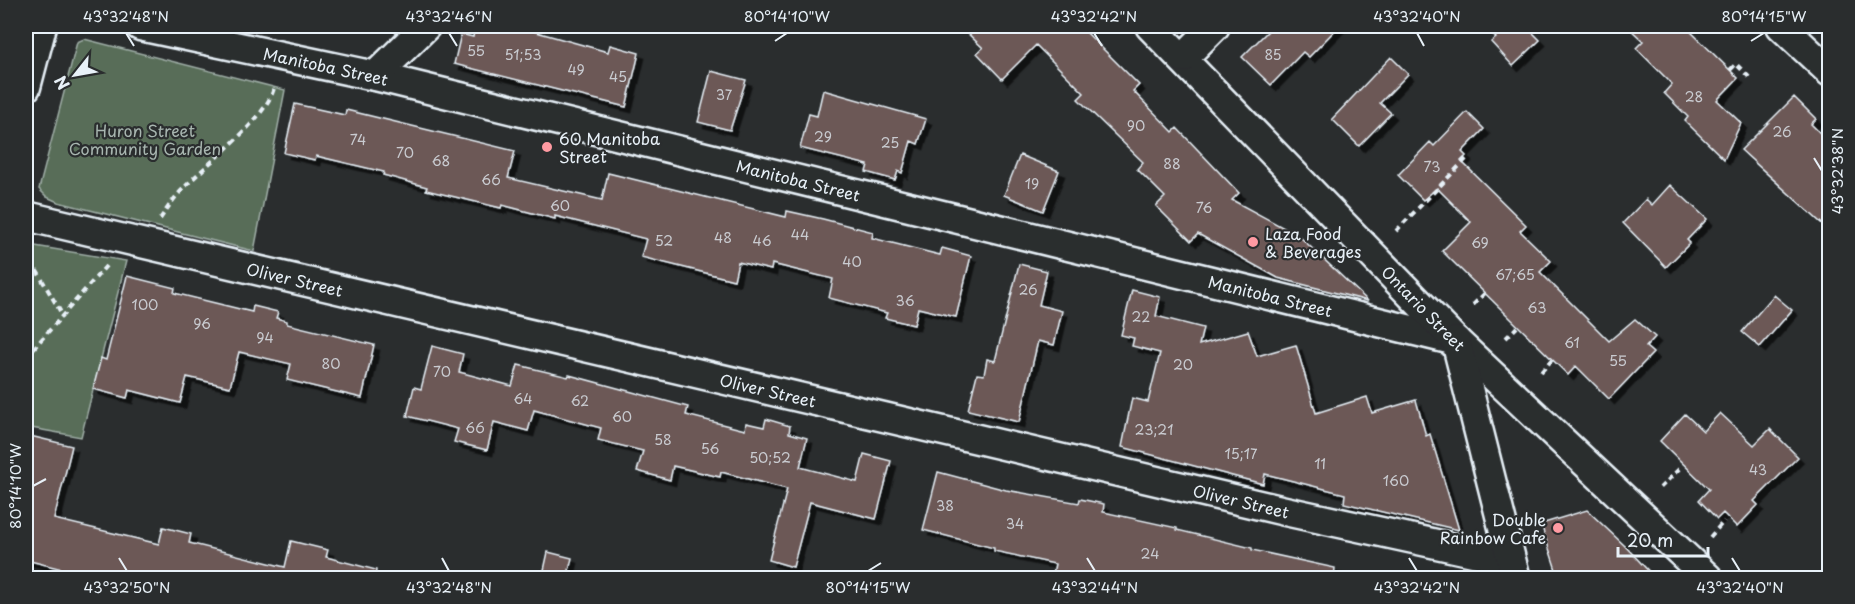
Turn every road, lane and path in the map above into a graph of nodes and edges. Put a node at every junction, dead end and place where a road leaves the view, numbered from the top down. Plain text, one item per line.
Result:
1 (42, 26) edge
2 (140, 26) edge
3 (426, 26) edge
4 (1150, 26) edge
5 (1215, 26) edge
6 (1781, 26) edge
7 (1183, 58) junction
8 (1730, 70) dead end
9 (1830, 72) edge
10 (375, 76) junction
11 (1751, 79) dead end
12 (275, 82) dead end
13 (26, 87) edge
14 (1469, 156) dead end
15 (26, 216) edge
16 (1396, 231) dead end
17 (151, 245) junction
18 (26, 252) edge
19 (107, 264) dead end
20 (1486, 292) dead end
21 (1473, 305) dead end
22 (63, 316) junction
23 (1517, 327) dead end
24 (1506, 338) dead end
25 (1456, 341) junction
26 (26, 357) edge
27 (1552, 360) dead end
28 (1541, 372) dead end
29 (1680, 468) dead end
30 (1660, 488) dead end
31 (1724, 521) dead end
32 (1710, 537) dead end
33 (1513, 569) edge
34 (1708, 579) edge

1 - 13 street
2 - 10 street, Manitoba Street
3 - 10 street
4 - 7 street, Ontario Street
5 - 7 street
6 - 9 street
7 - 25 street, Ontario Street
8 - 11 path
10 - 25 street, Manitoba Street
12 - 17 path
14 - 16 path
15 - 17 street, Oliver Street
17 - 33 street, Oliver Street
18 - 22 path
19 - 22 path
20 - 21 path
22 - 26 path
23 - 24 path
25 - 33 street
25 - 34 street, Ontario Street
27 - 28 path
29 - 30 path
31 - 32 path

